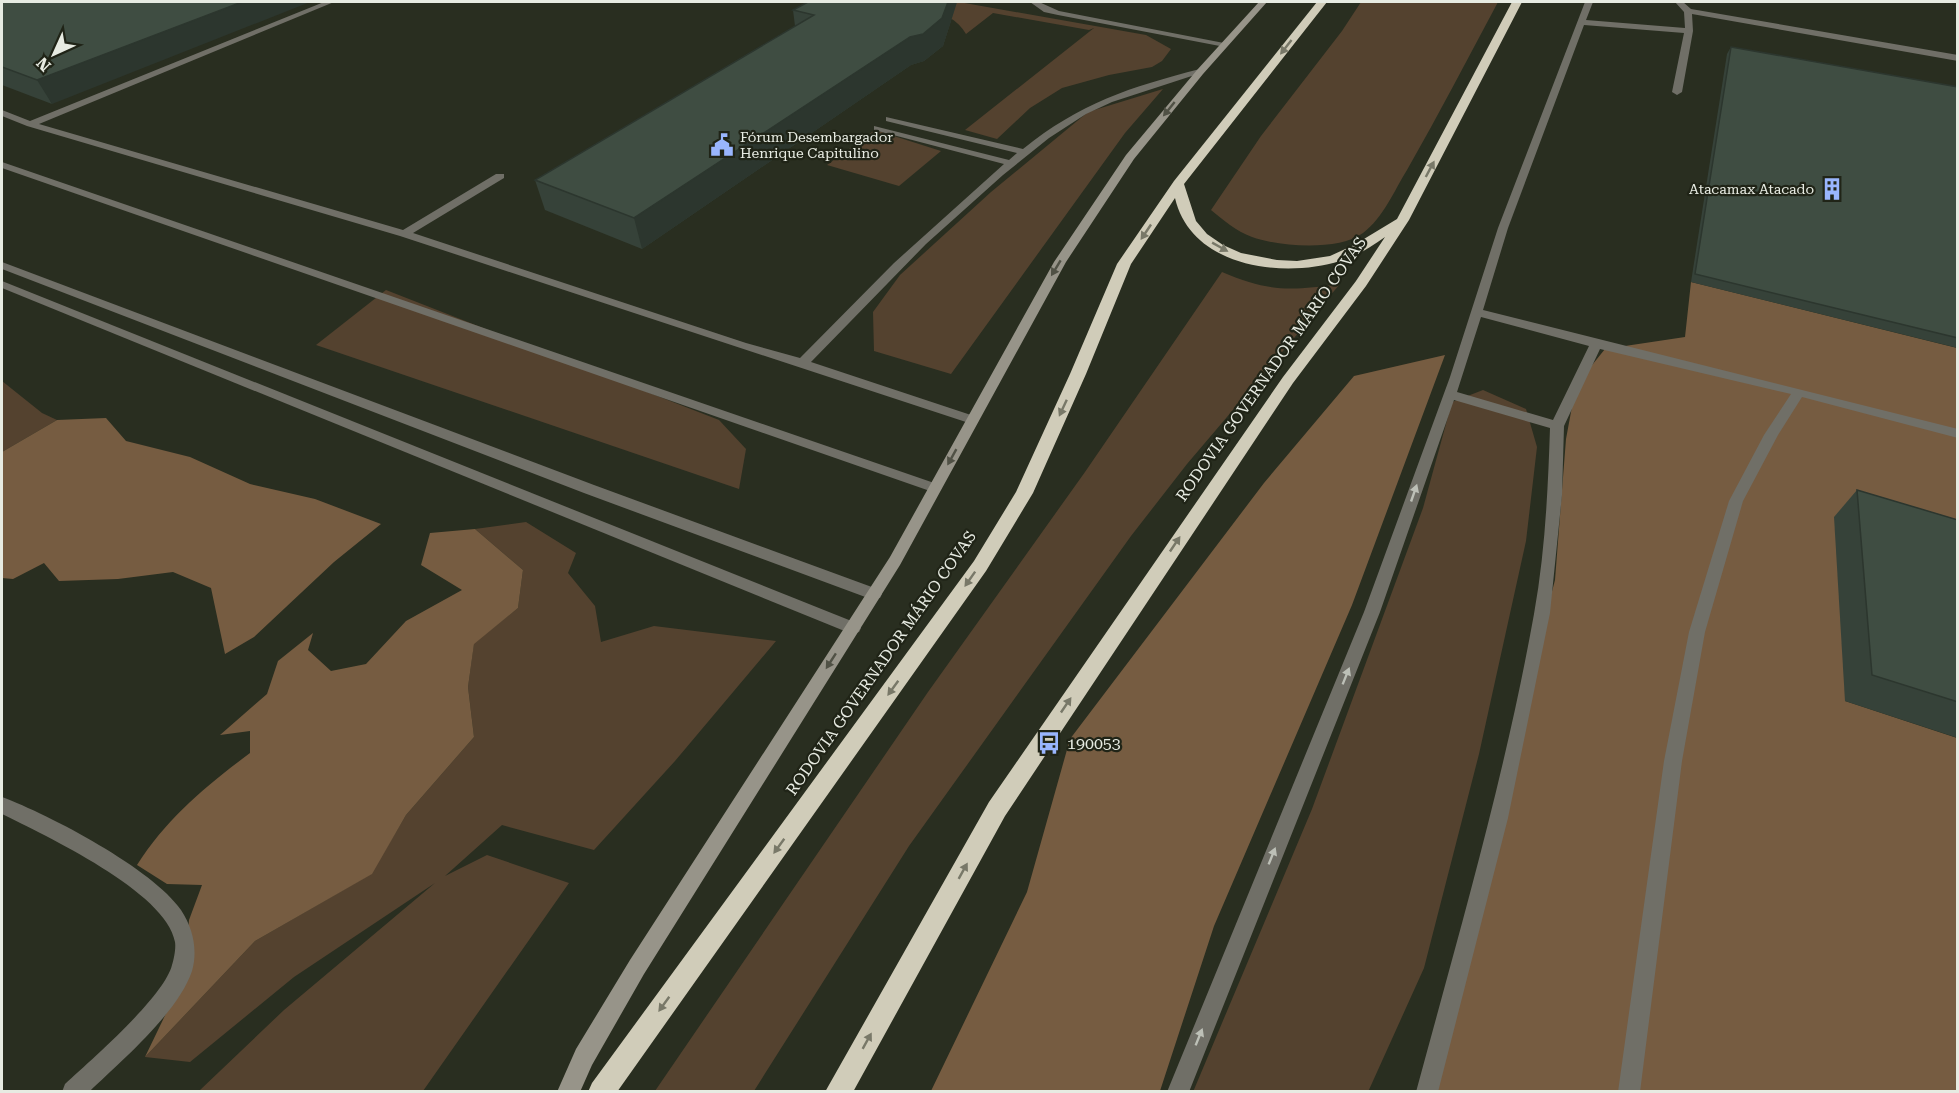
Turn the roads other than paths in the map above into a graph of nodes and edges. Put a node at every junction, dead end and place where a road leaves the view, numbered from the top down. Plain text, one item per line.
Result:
1 (330, 2) edge
2 (1034, 2) edge
3 (1263, 2) edge
4 (1322, 2) edge
5 (1517, 2) edge
6 (1589, 2) edge
7 (1679, 2) edge
8 (1688, 11) junction
9 (1582, 22) junction
10 (1689, 31) junction
11 (1225, 44) junction
12 (1958, 58) edge
13 (1200, 72) junction
14 (1677, 92) dead end
15 (2, 113) edge
16 (889, 119) dead end
17 (30, 124) junction
18 (877, 128) dead end
19 (962, 137) junction
20 (950, 147) junction
21 (1025, 152) junction
22 (1011, 163) junction
23 (2, 165) edge
24 (500, 176) dead end
25 (1179, 184) junction
26 (1403, 220) junction
27 (404, 234) junction
28 (2, 265) edge
29 (2, 284) edge
30 (1477, 312) junction
31 (1596, 344) junction
32 (803, 363) junction
33 (1799, 392) junction
34 (1449, 394) junction
35 (972, 420) junction
36 (1557, 426) junction
37 (1958, 434) edge
38 (934, 488) junction
39 (874, 594) junction
40 (853, 628) junction
41 (2, 805) edge
42 (73, 1092) edge
43 (568, 1092) edge
44 (601, 1092) edge
45 (838, 1092) edge
46 (1178, 1092) edge
47 (1427, 1092) edge
48 (1629, 1092) edge

1 - 17 street
2 - 11 street
3 - 11 main road
4 -> 25 highway, RODOVIA GOVERNADOR MÁRIO COVAS
26 -> 5 highway, RODOVIA GOVERNADOR MÁRIO COVAS
6 - 9 street
7 - 8 street
8 - 10 street
8 - 12 street
9 - 10 street
9 - 30 street
10 - 14 street
11 - 13 main road
13 - 21 street
13 -> 35 main road
15 - 17 street
16 - 19 street
17 - 27 street
18 - 20 street
19 - 20 street
19 - 21 street
20 - 22 street
21 - 22 street
22 - 32 street
23 - 38 street
24 - 27 street
25 -> 26 highway
25 -> 44 highway, RODOVIA GOVERNADOR MÁRIO COVAS
45 -> 26 highway, RODOVIA GOVERNADOR MÁRIO COVAS
27 - 32 street
28 - 39 street
29 - 40 street
30 - 31 street
30 - 34 street
31 - 33 street
31 - 36 street
32 - 35 street
33 - 37 street
33 - 48 street
34 - 36 street
46 -> 34 street
35 -> 38 main road
36 - 47 street
38 - 39 main road
39 - 40 main road
40 -> 43 main road
41 - 42 street

